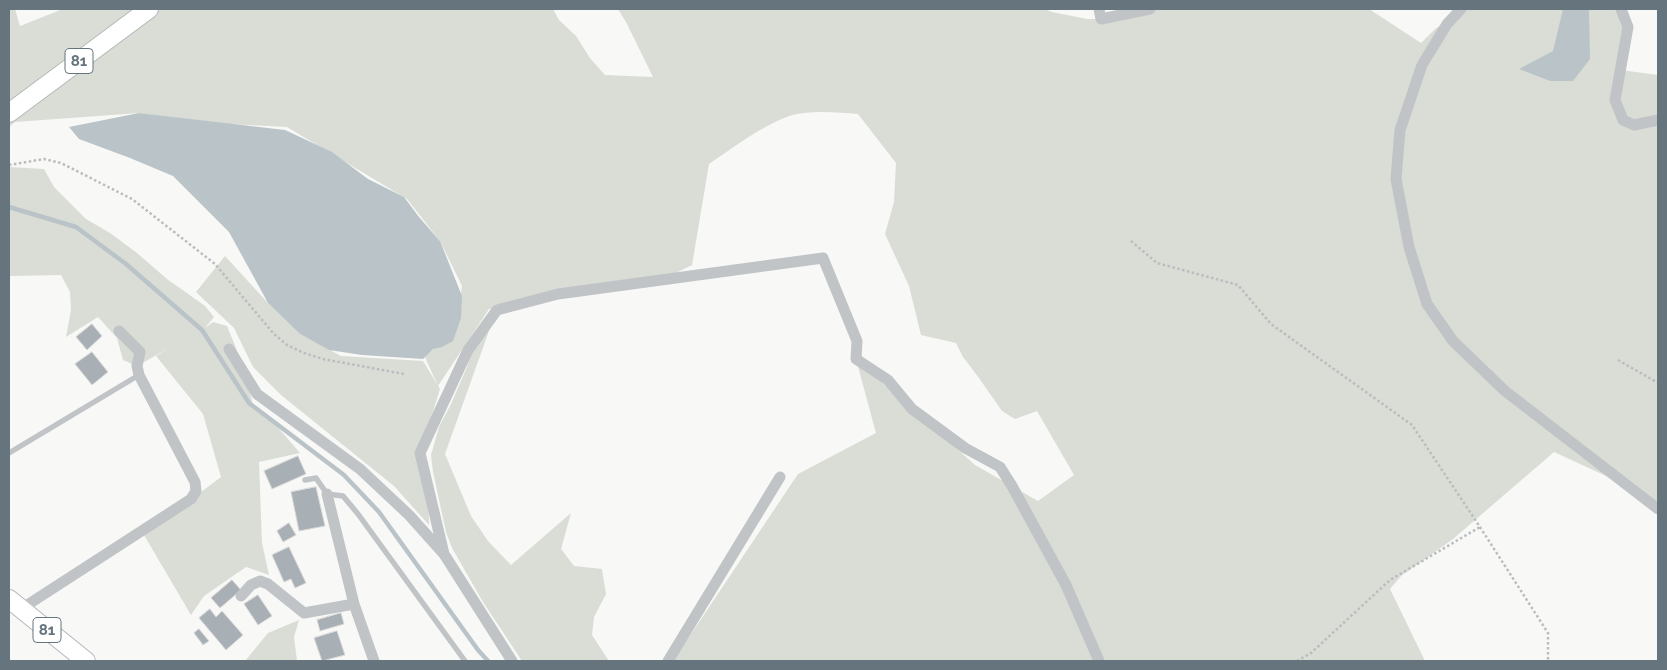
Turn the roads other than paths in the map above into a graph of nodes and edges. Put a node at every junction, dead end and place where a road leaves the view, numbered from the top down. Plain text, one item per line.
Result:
1 (149, 9) edge
2 (1099, 9) edge
3 (1150, 9) edge
4 (1461, 9) edge
5 (1621, 9) edge
6 (9, 113) edge
7 (1658, 120) edge
8 (119, 331) dead end
9 (230, 349) dead end
10 (139, 375) junction
11 (9, 454) edge
12 (780, 477) dead end
13 (304, 480) dead end
14 (327, 494) junction
15 (1658, 509) edge
16 (444, 554) junction
17 (242, 596) dead end
18 (15, 604) edge
19 (354, 604) junction
20 (86, 661) edge
21 (374, 661) edge
22 (465, 661) edge
23 (512, 661) edge
24 (668, 661) edge
25 (1099, 661) edge

1 - 6 main road, 81
2 - 3 street
4 - 15 street
5 - 7 street
8 - 10 street
9 - 16 street
10 - 11 lane
10 - 18 street
12 - 24 street
13 - 14 lane
14 - 19 street
14 - 22 lane
16 - 23 street
16 - 25 street
17 - 19 street
18 - 20 main road, 81
19 - 21 street

